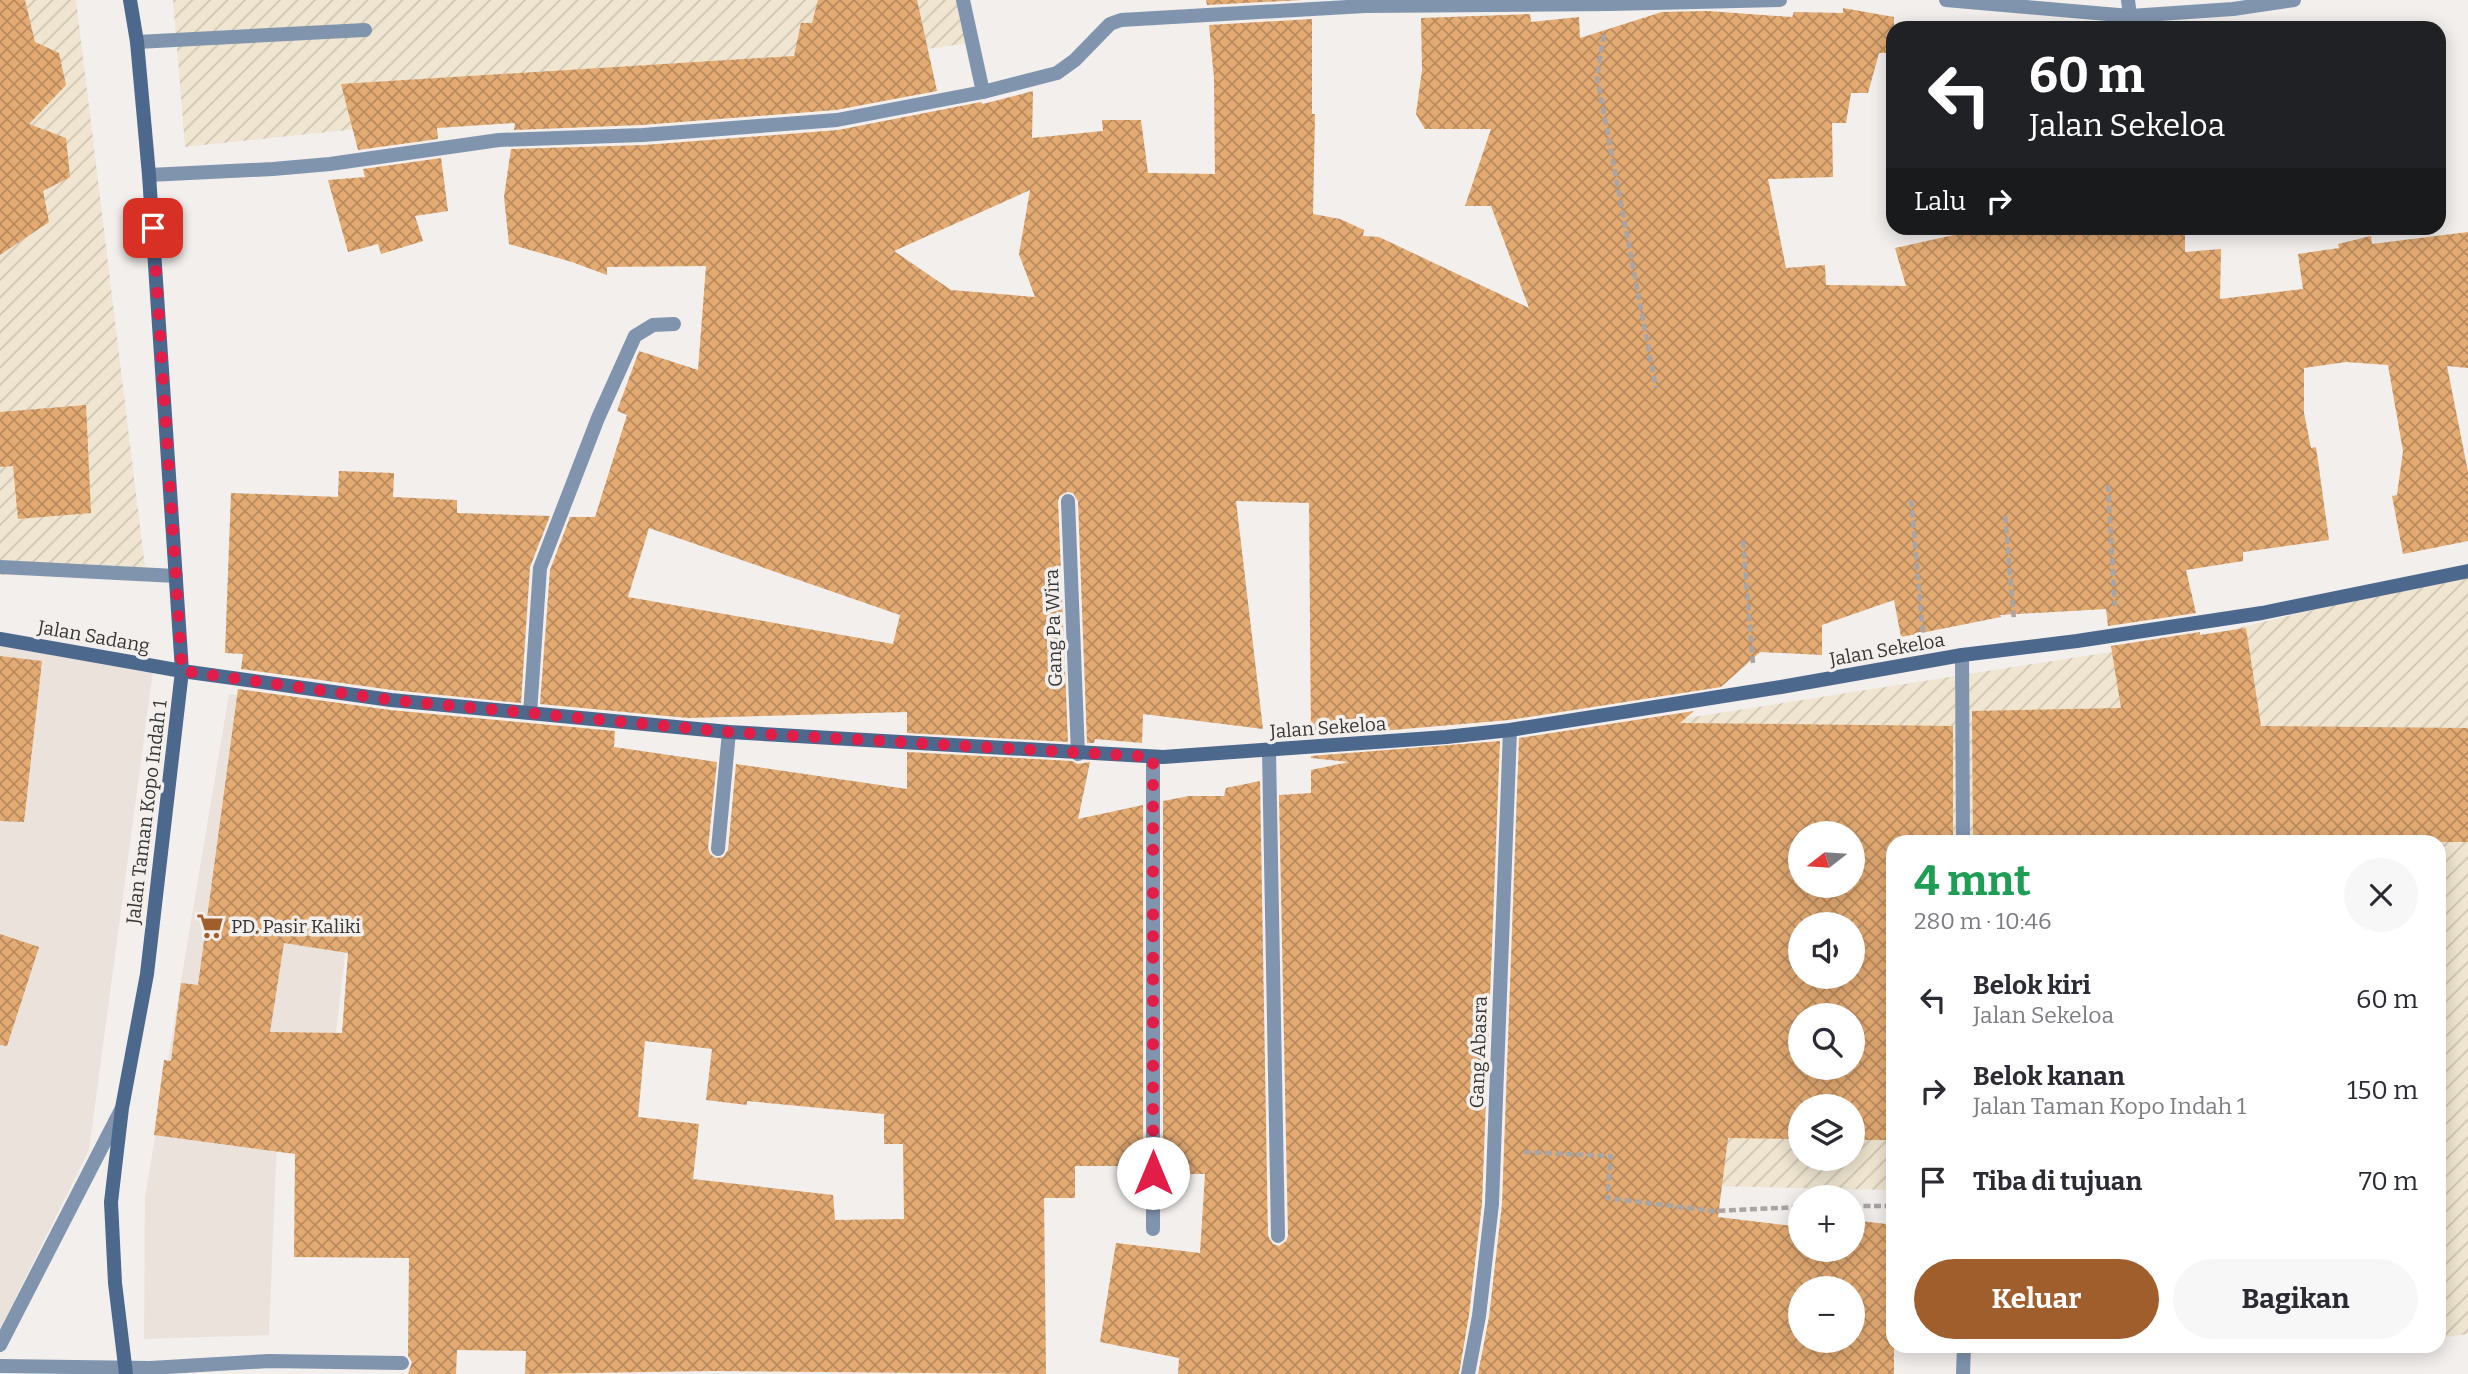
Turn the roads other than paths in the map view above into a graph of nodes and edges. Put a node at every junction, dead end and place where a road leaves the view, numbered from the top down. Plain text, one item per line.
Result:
1 (130, 0) edge
2 (963, 0) edge
3 (1780, 0) edge
4 (1946, 0) edge
5 (2128, 0) edge
6 (2294, 0) edge
7 (2130, 16) junction
8 (365, 30) dead end
9 (137, 42) junction
10 (983, 92) junction
11 (149, 175) junction
12 (674, 324) dead end
13 (1068, 501) dead end
14 (0, 568) edge
15 (2468, 571) edge
16 (176, 576) junction
17 (0, 639) edge
18 (1962, 655) junction
19 (182, 671) junction
20 (530, 713) junction
21 (1510, 730) junction
22 (729, 732) junction
23 (1269, 751) junction
24 (1078, 754) junction
25 (1153, 757) junction
26 (1963, 835) edge
27 (718, 849) dead end
28 (122, 1108) junction
29 (1153, 1229) dead end
30 (1278, 1236) dead end
31 (0, 1345) edge
32 (1964, 1353) edge
33 (402, 1363) dead end
34 (0, 1366) edge
35 (355, 1368) edge
36 (126, 1371) edge
37 (1468, 1374) edge
38 (1963, 1374) edge

1 - 9 street, Jalan Taman Kopo Indah 1
2 - 10 street
3 - 10 street
4 - 7 street
5 - 7 street
6 - 7 street
8 - 9 street
9 - 11 street, Jalan Taman Kopo Indah 1
10 - 11 street
11 - 16 street, Jalan Taman Kopo Indah 1
12 - 20 street
13 - 24 street, Gang Pa Wira
14 - 16 street
15 - 18 street, Jalan Sekeloa
16 - 19 street, Jalan Taman Kopo Indah 1
17 - 19 street, Jalan Sadang
18 - 21 street, Jalan Sekeloa
18 - 26 street
19 - 20 street, Jalan Sekeloa
19 - 28 street, Jalan Taman Kopo Indah 1
20 - 22 street, Jalan Sekeloa
21 - 23 street, Jalan Sekeloa
21 - 37 street, Gang Abasra
22 - 24 street, Jalan Sekeloa
22 - 27 street
23 - 25 street, Jalan Sekeloa
23 - 30 street
24 - 25 street, Jalan Sekeloa
25 - 29 street
28 - 31 street
28 - 36 street, Jalan Taman Kopo Indah 1
32 - 38 street
33 - 35 street
34 - 36 street
35 - 36 street

